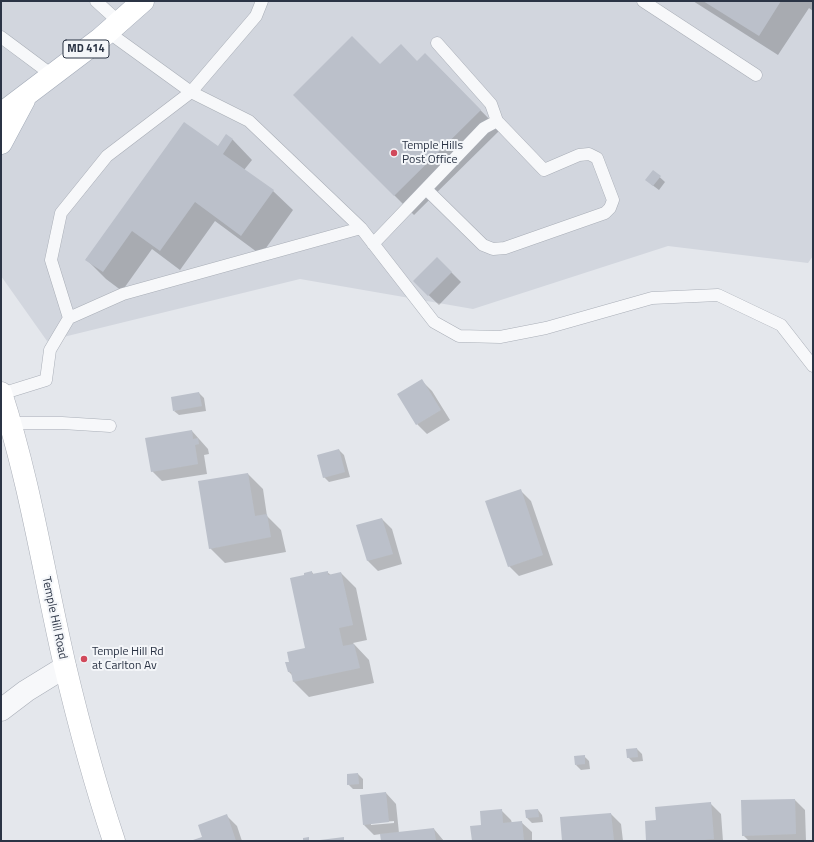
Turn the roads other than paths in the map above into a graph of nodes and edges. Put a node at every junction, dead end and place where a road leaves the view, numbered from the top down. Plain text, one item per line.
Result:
1 (96, 1) edge
2 (143, 1) edge
3 (262, 1) edge
4 (643, 1) edge
5 (114, 27) junction
6 (1, 37) edge
7 (437, 43) dead end
8 (52, 75) junction
9 (756, 75) dead end
10 (191, 92) junction
11 (27, 94) junction
12 (1, 114) edge
13 (497, 121) junction
14 (1, 143) edge
15 (426, 189) junction
16 (361, 228) junction
17 (373, 244) junction
18 (69, 318) junction
19 (813, 366) edge
20 (1, 393) edge
21 (10, 422) junction
22 (110, 426) dead end
23 (65, 667) junction
24 (1, 710) edge
25 (114, 841) edge

1 - 5 lane
2 - 5 main road, MD 414
3 - 10 lane
4 - 9 lane
5 - 8 main road, MD 414
5 - 10 lane
6 - 8 lane
7 - 13 lane
8 - 11 main road, MD 414
10 - 16 lane
10 - 18 lane
11 - 12 main road, MD 414
11 - 14 main road
13 - 15 lane
13 - 15 lane
15 - 17 lane
16 - 17 lane
16 - 18 lane
17 - 19 lane
18 - 20 lane
20 - 21 main road, Temple Hill Road
21 - 22 lane
21 - 23 main road, Temple Hill Road
23 - 24 street
23 - 25 main road, Temple Hill Road

